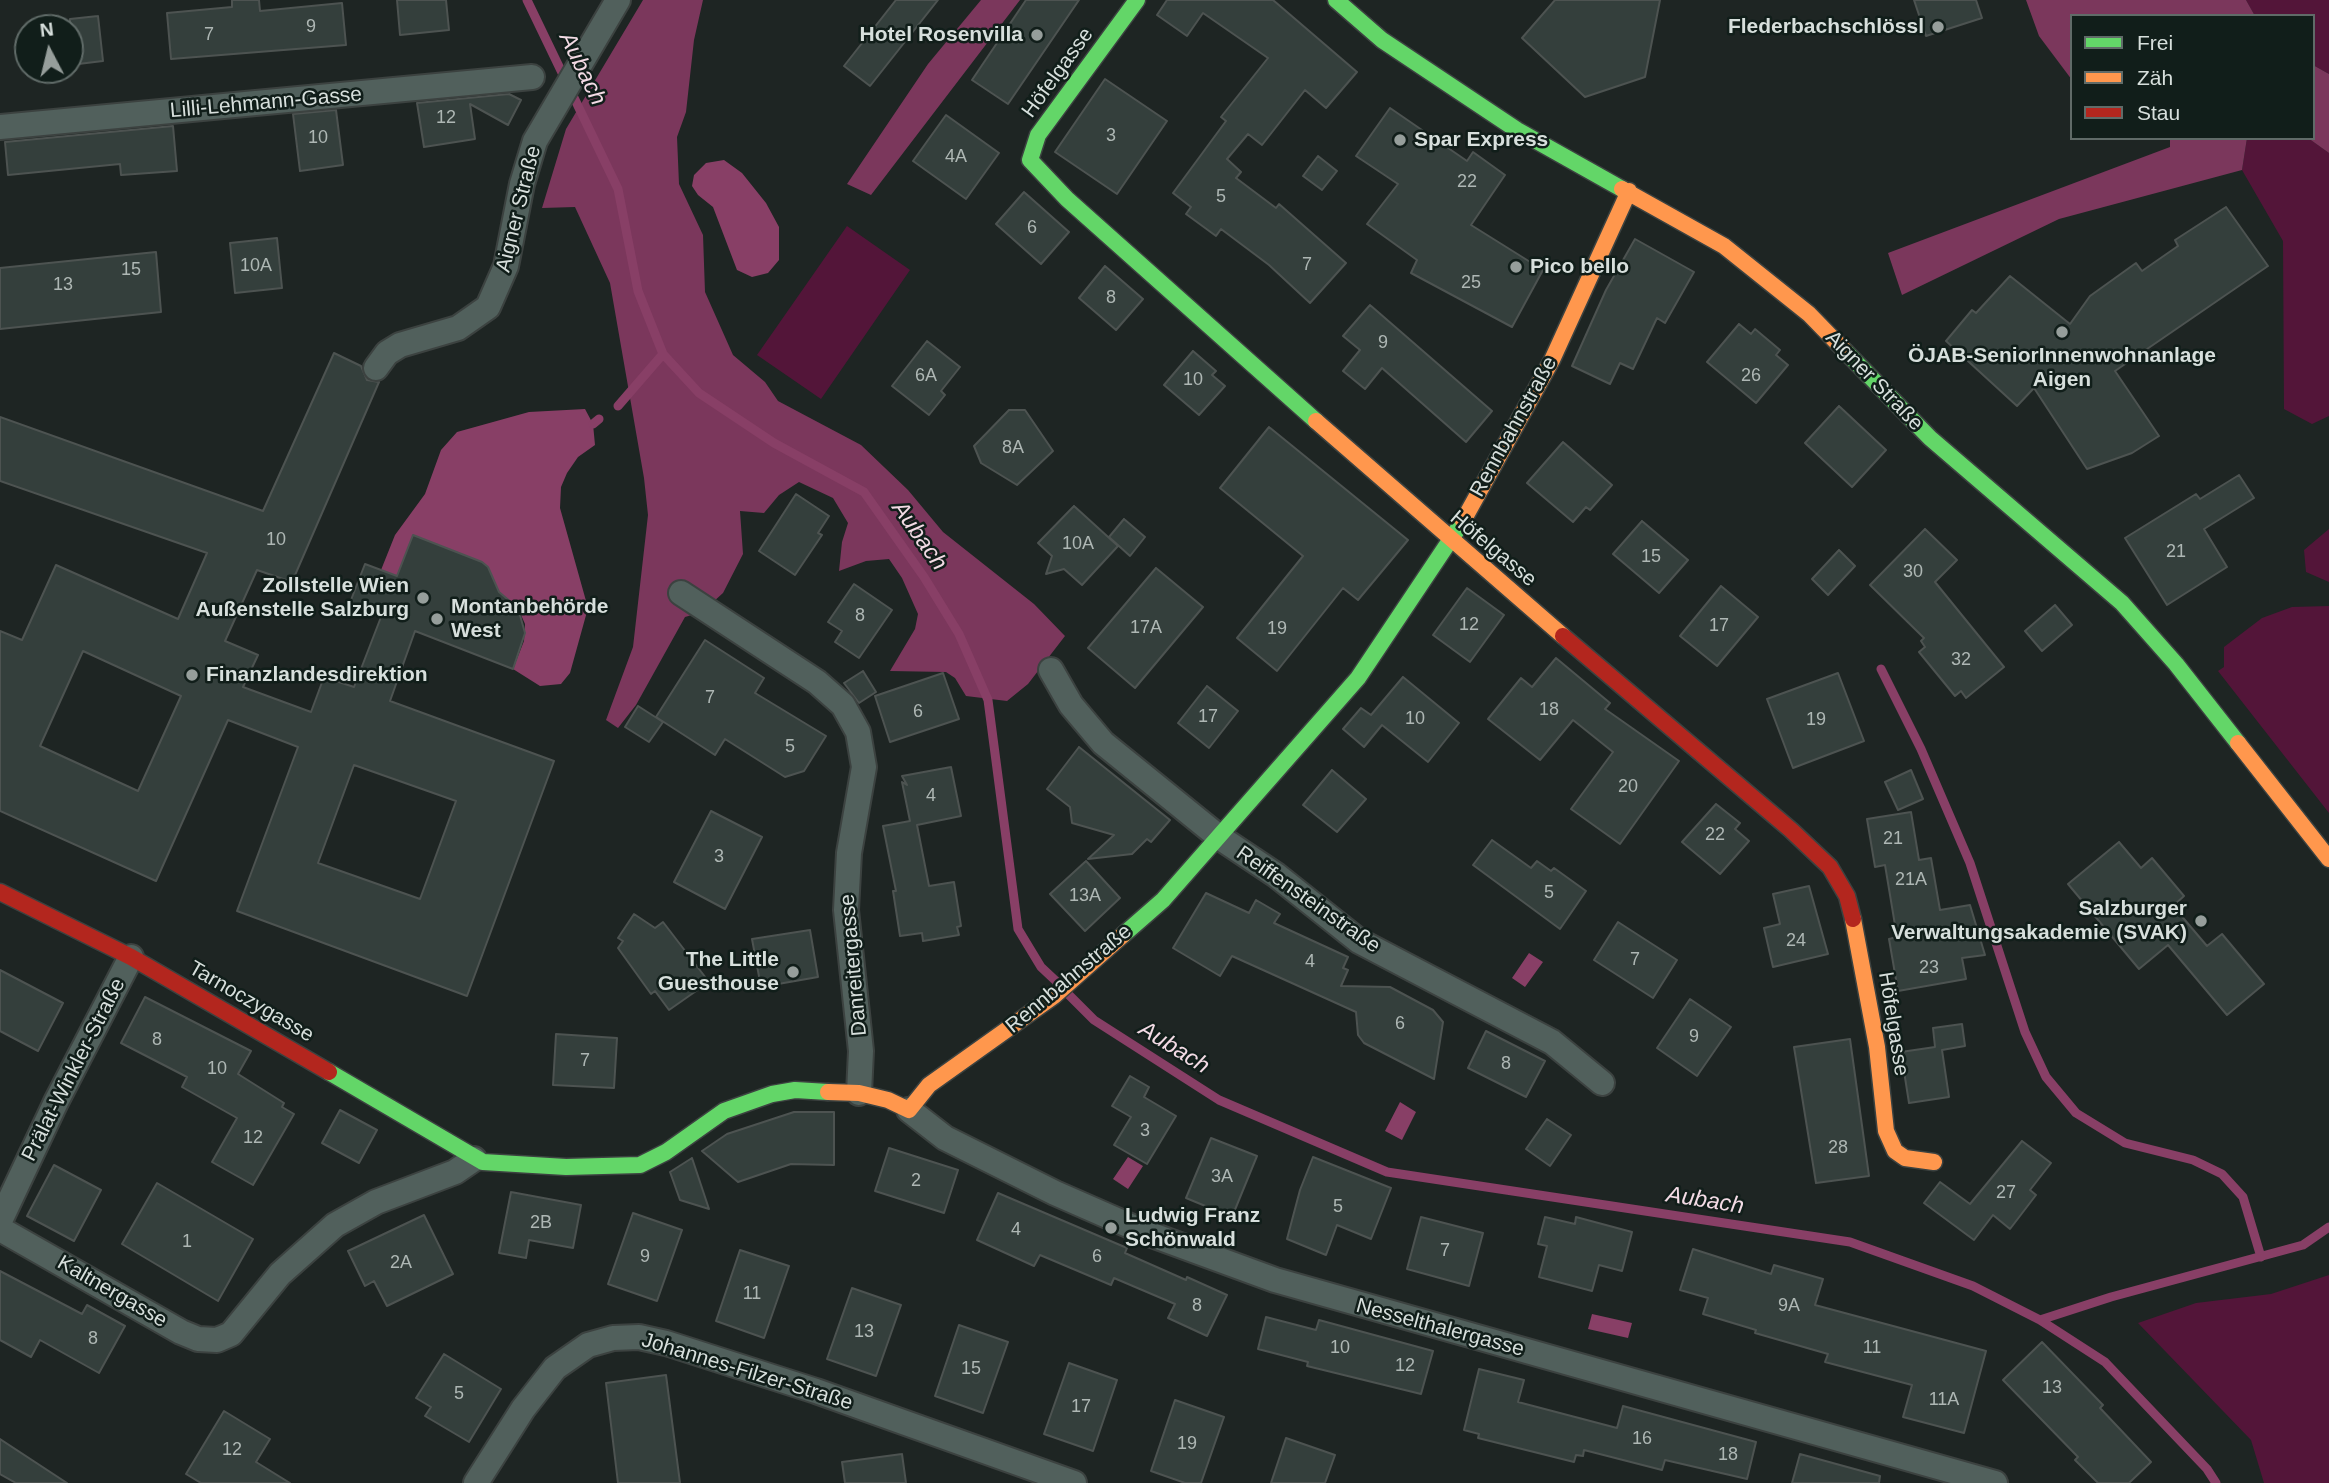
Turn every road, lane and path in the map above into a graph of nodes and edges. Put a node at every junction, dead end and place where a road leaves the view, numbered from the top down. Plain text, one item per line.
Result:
1 (618, 0) edge
2 (1137, 0) edge
3 (1336, 0) edge
4 (532, 77) dead end
5 (0, 127) edge
6 (1629, 191) junction
7 (376, 368) dead end
8 (1451, 542) junction
9 (681, 593) dead end
10 (1052, 670) dead end
11 (1219, 837) junction
12 (2329, 859) edge
13 (0, 892) edge
14 (131, 957) junction
15 (1602, 1083) dead end
16 (859, 1093) junction
17 (909, 1110) junction
18 (474, 1159) junction
19 (1934, 1162) dead end
20 (0, 1221) edge
21 (0, 1229) edge
22 (475, 1483) edge
23 (1074, 1483) edge
24 (1995, 1483) edge

1 - 7 street, Aigner Straße
2 - 8 street, Höfelgasse
3 - 6 street, Aigner Straße
4 - 5 street, Lilli-Lehmann-Gasse
6 - 8 street, Rennbahnstraße
6 - 12 street, Aigner Straße
8 - 11 street, Rennbahnstraße
8 - 19 street, Höfelgasse
9 - 16 street, Danreitergasse
10 - 11 street, Reiffensteinstraße
11 - 15 street, Reiffensteinstraße
11 - 17 street, Rennbahnstraße
13 - 14 street, Tarnoczygasse
14 - 18 street, Tarnoczygasse
14 - 20 street, Prälat-Winkler-Straße
16 - 17 street
16 - 18 street
17 - 24 street, Nesselthalergasse
18 - 21 street, Kaltnergasse
22 - 23 street, Johannes-Filzer-Straße

